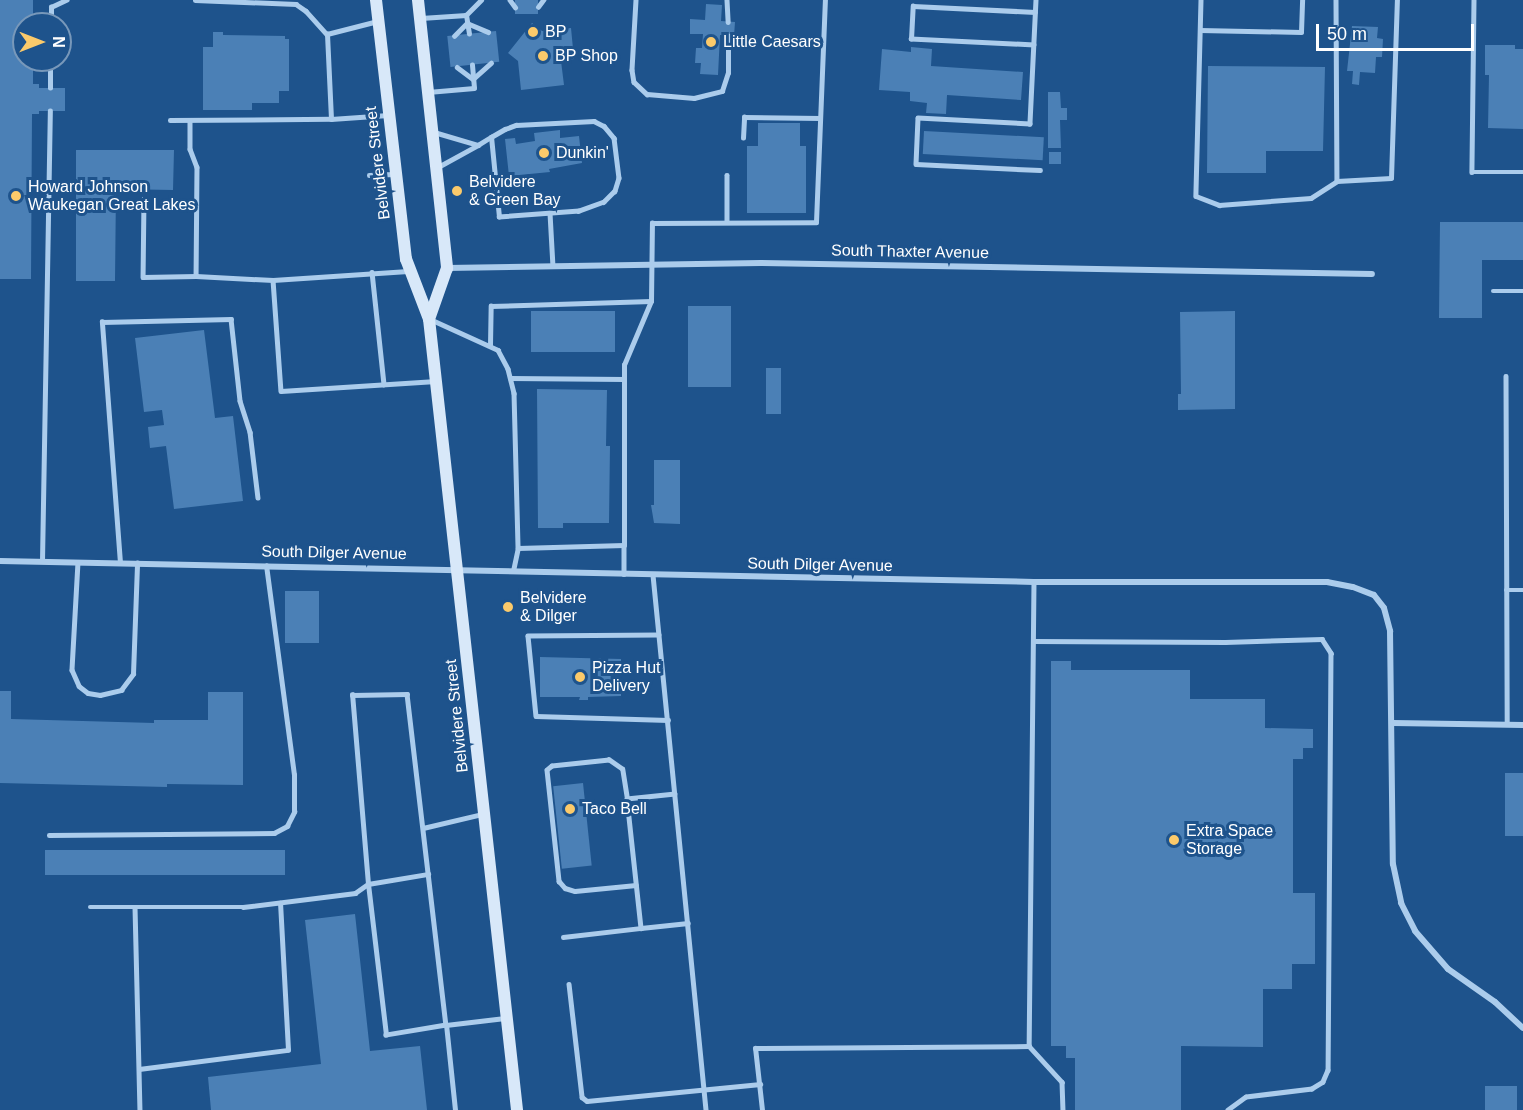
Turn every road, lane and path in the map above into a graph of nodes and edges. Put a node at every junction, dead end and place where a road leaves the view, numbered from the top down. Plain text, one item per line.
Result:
1 (66, 0) edge
2 (195, 0) edge
3 (376, 0) edge
4 (418, 0) edge
5 (481, 0) edge
6 (510, 0) edge
7 (543, 0) edge
8 (636, 0) edge
9 (727, 0) edge
10 (825, 0) edge
11 (1036, 0) edge
12 (1201, 0) edge
13 (1302, 0) edge
14 (1336, 0) edge
15 (1397, 0) edge
16 (1474, 0) edge
17 (515, 7) dead end
18 (538, 8) dead end
19 (51, 12) edge
20 (1035, 12) junction
21 (466, 15) junction
22 (420, 18) junction
23 (378, 21) junction
24 (728, 22) dead end
25 (468, 23) junction
26 (1200, 30) junction
27 (488, 32) dead end
28 (327, 34) junction
29 (469, 34) dead end
30 (453, 36) dead end
31 (728, 36) dead end
32 (1034, 45) junction
33 (491, 63) dead end
34 (472, 65) dead end
35 (457, 67) dead end
36 (50, 72) edge
37 (473, 79) junction
38 (50, 88) dead end
39 (428, 92) junction
40 (50, 111) dead end
41 (390, 115) junction
42 (820, 118) junction
43 (331, 119) junction
44 (170, 120) dead end
45 (190, 120) junction
46 (432, 131) junction
47 (490, 137) junction
48 (743, 138) dead end
49 (478, 145) junction
50 (436, 168) junction
51 (1040, 170) dead end
52 (1523, 172) edge
53 (396, 174) junction
54 (369, 175) dead end
55 (727, 175) dead end
56 (1337, 181) junction
57 (144, 199) dead end
58 (550, 213) junction
59 (727, 222) junction
60 (651, 265) junction
61 (553, 266) junction
62 (447, 268) junction
63 (411, 271) junction
64 (372, 272) junction
65 (1372, 274) dead end
66 (196, 276) junction
67 (273, 280) junction
68 (1493, 291) dead end
69 (1523, 291) edge
70 (651, 301) junction
71 (429, 319) junction
72 (490, 345) junction
73 (1506, 376) dead end
74 (510, 378) junction
75 (624, 379) junction
76 (436, 381) junction
77 (384, 384) junction
78 (258, 498) dead end
79 (624, 545) junction
80 (518, 548) junction
81 (0, 561) edge
82 (42, 561) junction
83 (78, 562) junction
84 (120, 563) junction
85 (137, 563) junction
86 (266, 566) junction
87 (458, 569) junction
88 (513, 571) junction
89 (624, 574) junction
90 (653, 575) junction
91 (1034, 582) junction
92 (1506, 590) junction
93 (1523, 590) edge
94 (659, 635) junction
95 (1033, 640) junction
96 (668, 720) junction
97 (1393, 723) junction
98 (1507, 724) junction
99 (1523, 725) edge
100 (675, 794) junction
101 (627, 799) junction
102 (485, 814) junction
103 (423, 828) junction
104 (49, 835) dead end
105 (428, 874) junction
106 (368, 884) junction
107 (636, 885) junction
108 (280, 903) junction
109 (90, 907) dead end
110 (135, 907) junction
111 (688, 923) junction
112 (641, 928) junction
113 (563, 938) dead end
114 (569, 984) dead end
115 (507, 1018) junction
116 (446, 1025) junction
117 (1523, 1028) edge
118 (1029, 1046) junction
119 (139, 1069) junction
120 (760, 1084) junction
121 (704, 1089) junction
122 (140, 1110) edge
123 (455, 1110) edge
124 (517, 1110) edge
125 (706, 1110) edge
126 (762, 1110) edge
127 (1063, 1110) edge
128 (1228, 1110) edge

1 - 19 lane
2 - 28 lane
3 - 23 main road, Belvidere Street
4 - 22 main road, Belvidere Street
5 - 21 lane
6 - 17 lane
7 - 18 lane
8 - 31 lane
9 - 24 lane
10 - 42 lane
11 - 20 lane
12 - 26 lane
13 - 26 lane
14 - 56 lane
15 - 56 lane
16 - 52 lane
20 - 32 lane
20 - 32 lane
21 - 22 lane
21 - 25 lane
22 - 39 main road, Belvidere Street
23 - 28 lane
23 - 41 main road, Belvidere Street
25 - 27 lane
25 - 29 lane
25 - 30 lane
26 - 56 lane
28 - 43 lane
32 - 51 lane
33 - 37 lane
34 - 37 lane
35 - 37 lane
36 - 38 lane
37 - 39 lane
39 - 46 main road, Belvidere Street
40 - 82 lane
41 - 43 lane
41 - 53 main road, Belvidere Street
42 - 48 lane
42 - 59 lane
43 - 45 lane
44 - 45 lane
45 - 66 lane
46 - 49 lane
46 - 50 main road, Belvidere Street
47 - 49 lane
47 - 58 lane
47 - 58 lane
49 - 50 lane
50 - 62 main road, Belvidere Street
53 - 54 lane
53 - 63 main road, Belvidere Street
55 - 59 lane
57 - 66 lane
58 - 61 lane
59 - 60 lane
60 - 61 street, South Thaxter Avenue
60 - 65 street, South Thaxter Avenue
60 - 70 lane
61 - 62 street, South Thaxter Avenue
62 - 71 main road, Belvidere Street
63 - 64 lane
63 - 71 main road, Belvidere Street
64 - 67 lane
64 - 77 lane
66 - 67 lane
67 - 77 lane
68 - 69 lane
70 - 72 lane
70 - 75 lane
71 - 72 lane
71 - 76 main road, Belvidere Street
72 - 74 lane
73 - 92 lane
74 - 75 lane
74 - 80 lane
75 - 79 lane
76 - 77 lane
76 - 87 main road, Belvidere Street
78 - 84 lane
79 - 80 lane
79 - 89 lane
80 - 88 lane
81 - 82 street, South Dilger Avenue
82 - 83 street, South Dilger Avenue
83 - 84 street, South Dilger Avenue
83 - 85 lane
84 - 85 street, South Dilger Avenue
85 - 86 street, South Dilger Avenue
86 - 87 street, South Dilger Avenue
86 - 104 lane
87 - 88 street, South Dilger Avenue
87 - 102 main road, Belvidere Street
88 - 89 street, South Dilger Avenue
89 - 90 street, South Dilger Avenue
90 - 91 street, South Dilger Avenue
90 - 94 lane
91 - 95 lane
91 - 97 street, South Dilger Avenue
92 - 93 lane
92 - 98 lane
94 - 96 lane
94 - 96 lane
95 - 118 lane
95 - 128 lane
96 - 100 lane
97 - 98 street
97 - 117 street
98 - 99 street
100 - 101 lane
100 - 111 lane
101 - 107 lane
101 - 107 lane
102 - 103 lane
102 - 115 main road, Belvidere Street
103 - 105 lane
103 - 106 lane
105 - 106 lane
105 - 116 lane
106 - 108 lane
106 - 116 lane
107 - 112 lane
108 - 110 lane
108 - 119 lane
109 - 110 lane
110 - 119 lane
111 - 112 lane
111 - 121 lane
112 - 113 lane
114 - 121 lane
115 - 116 lane
115 - 124 main road, Belvidere Street
116 - 123 lane
118 - 120 lane
118 - 127 lane
119 - 122 lane
120 - 121 lane
120 - 126 lane
121 - 125 lane

